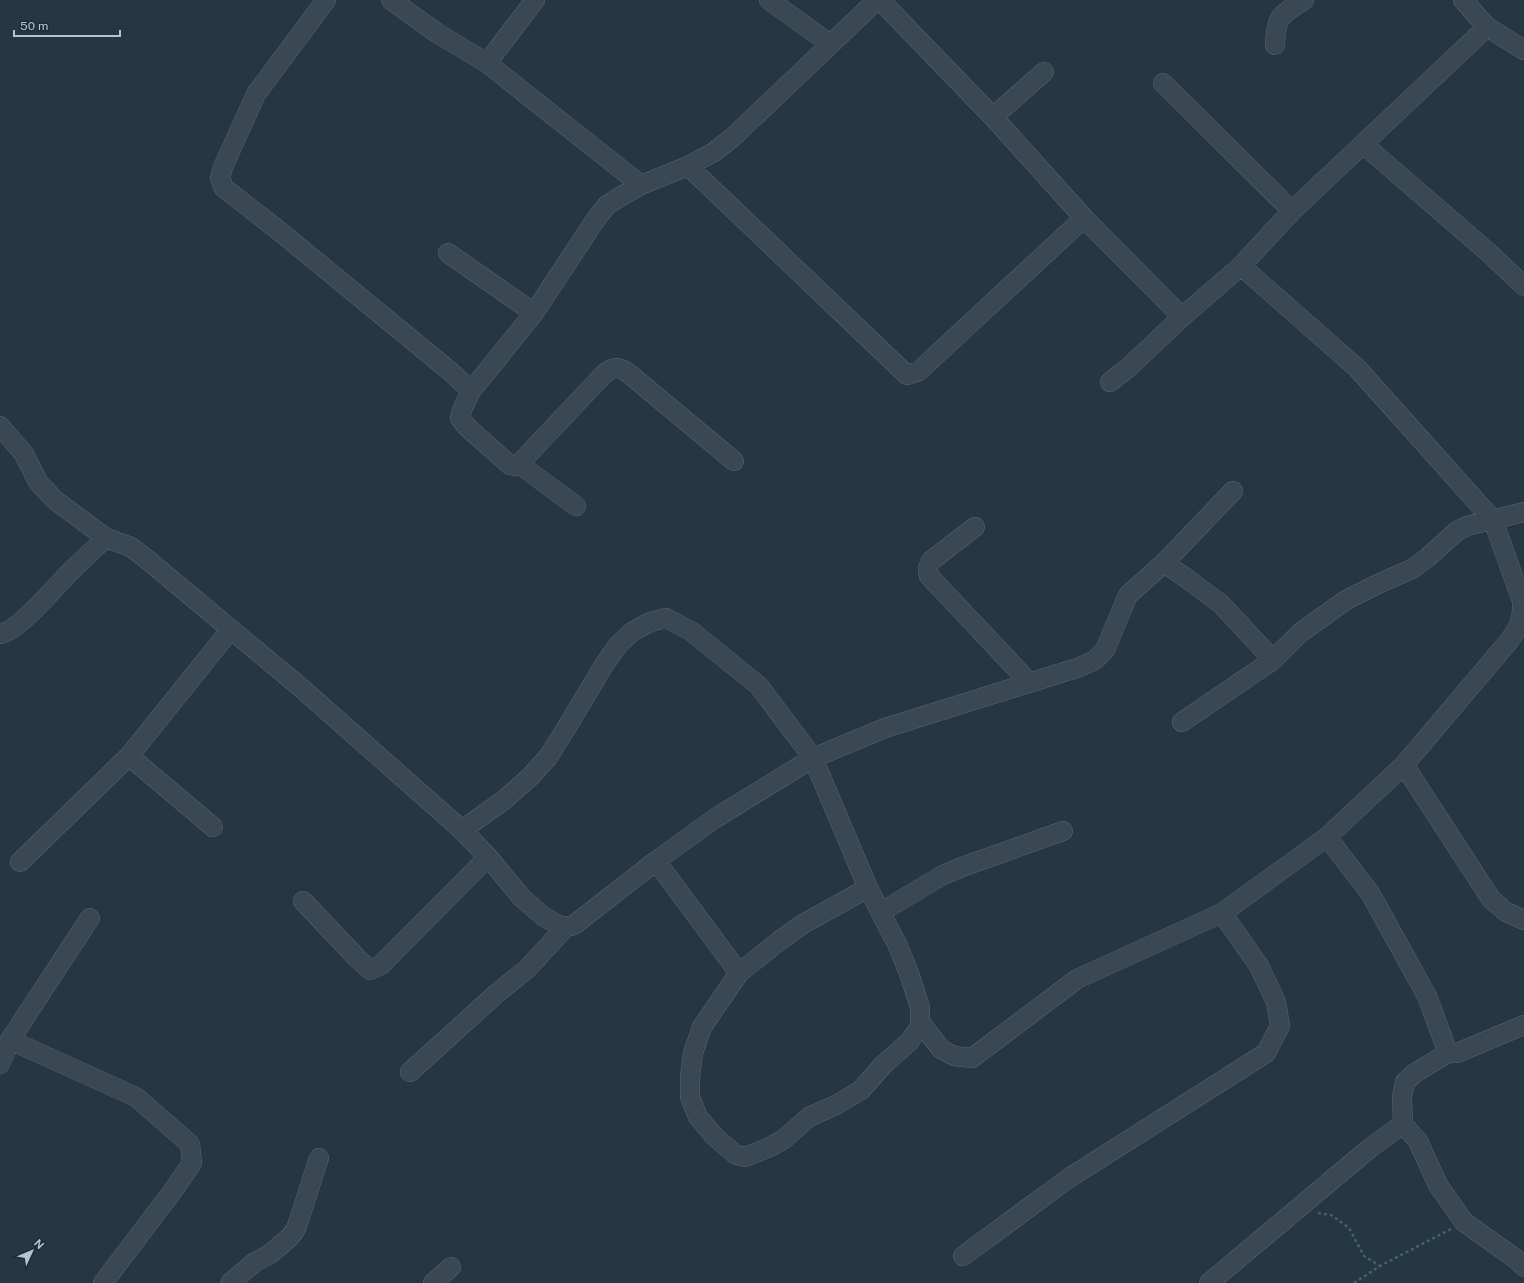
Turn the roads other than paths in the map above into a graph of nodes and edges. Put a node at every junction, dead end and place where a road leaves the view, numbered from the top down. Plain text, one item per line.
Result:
1 (326, 0) edge
2 (391, 0) edge
3 (535, 0) edge
4 (769, 0) edge
5 (876, 0) edge
6 (880, 0) edge
7 (1304, 0) edge
8 (1464, 0) edge
9 (1487, 27) junction
10 (830, 44) junction
11 (1275, 44) dead end
12 (1524, 50) edge
13 (487, 63) junction
14 (1044, 72) dead end
15 (1164, 82) dead end
16 (993, 117) junction
17 (1363, 144) junction
18 (688, 166) junction
19 (641, 185) junction
20 (1292, 211) junction
21 (1084, 218) junction
22 (448, 253) dead end
23 (1242, 266) junction
24 (1524, 286) edge
25 (534, 312) junction
26 (1182, 317) junction
27 (1110, 382) dead end
28 (471, 391) junction
29 (0, 426) edge
30 (734, 461) dead end
31 (519, 464) junction
32 (1233, 491) dead end
33 (576, 506) dead end
34 (1524, 512) edge
35 (1493, 520) junction
36 (975, 528) dead end
37 (106, 538) junction
38 (1164, 563) junction
39 (231, 629) junction
40 (0, 634) edge
41 (1273, 660) junction
42 (1029, 682) junction
43 (1182, 722) dead end
44 (129, 756) junction
45 (813, 758) junction
46 (1404, 765) junction
47 (213, 827) dead end
48 (462, 830) junction
49 (1063, 831) dead end
50 (1327, 837) junction
51 (488, 857) junction
52 (656, 861) junction
53 (20, 862) dead end
54 (868, 888) junction
55 (303, 901) dead end
56 (881, 912) junction
57 (1222, 913) junction
58 (90, 918) dead end
59 (1524, 920) edge
60 (566, 927) junction
61 (740, 973) junction
62 (920, 1022) junction
63 (1524, 1025) edge
64 (10, 1040) junction
65 (1448, 1053) junction
66 (0, 1064) edge
67 (410, 1072) dead end
68 (1403, 1124) junction
69 (319, 1158) dead end
70 (963, 1256) dead end
71 (451, 1267) dead end
72 (1524, 1267) edge
73 (103, 1283) edge
74 (230, 1283) edge
75 (433, 1283) edge
76 (1209, 1283) edge

1 - 28 street
2 - 13 street
3 - 13 street
4 - 10 street
5 - 10 street
6 - 16 street
7 - 11 street
8 - 9 street
9 - 12 street
9 - 17 street
10 - 18 street
13 - 19 street
14 - 16 street
15 - 20 street
16 - 21 street
17 - 20 street
17 - 24 street
18 - 19 street
18 - 21 street
19 - 25 street
20 - 23 street
21 - 26 street
22 - 25 street
23 - 26 street
23 - 35 street
25 - 28 street
26 - 27 street
28 - 31 street
29 - 37 street
30 - 31 street
31 - 33 street
32 - 38 street
34 - 35 street
35 - 41 street
35 - 46 street
36 - 42 street
37 - 39 street
37 - 40 street
38 - 41 street
38 - 42 street
39 - 44 street
39 - 48 street
41 - 43 street
42 - 45 street
44 - 47 street
44 - 53 street
45 - 48 street
45 - 52 street
45 - 54 street
46 - 50 street
46 - 59 street
48 - 51 street
49 - 56 street
50 - 57 street
50 - 65 street
51 - 55 street
51 - 60 street
52 - 60 street
52 - 61 street
54 - 56 street
54 - 61 street
56 - 62 street
57 - 62 street
57 - 70 street
58 - 64 street
60 - 67 street
61 - 62 street
63 - 65 street
64 - 66 street
64 - 73 street
65 - 68 street
68 - 72 street
68 - 76 street
69 - 74 street
71 - 75 street

